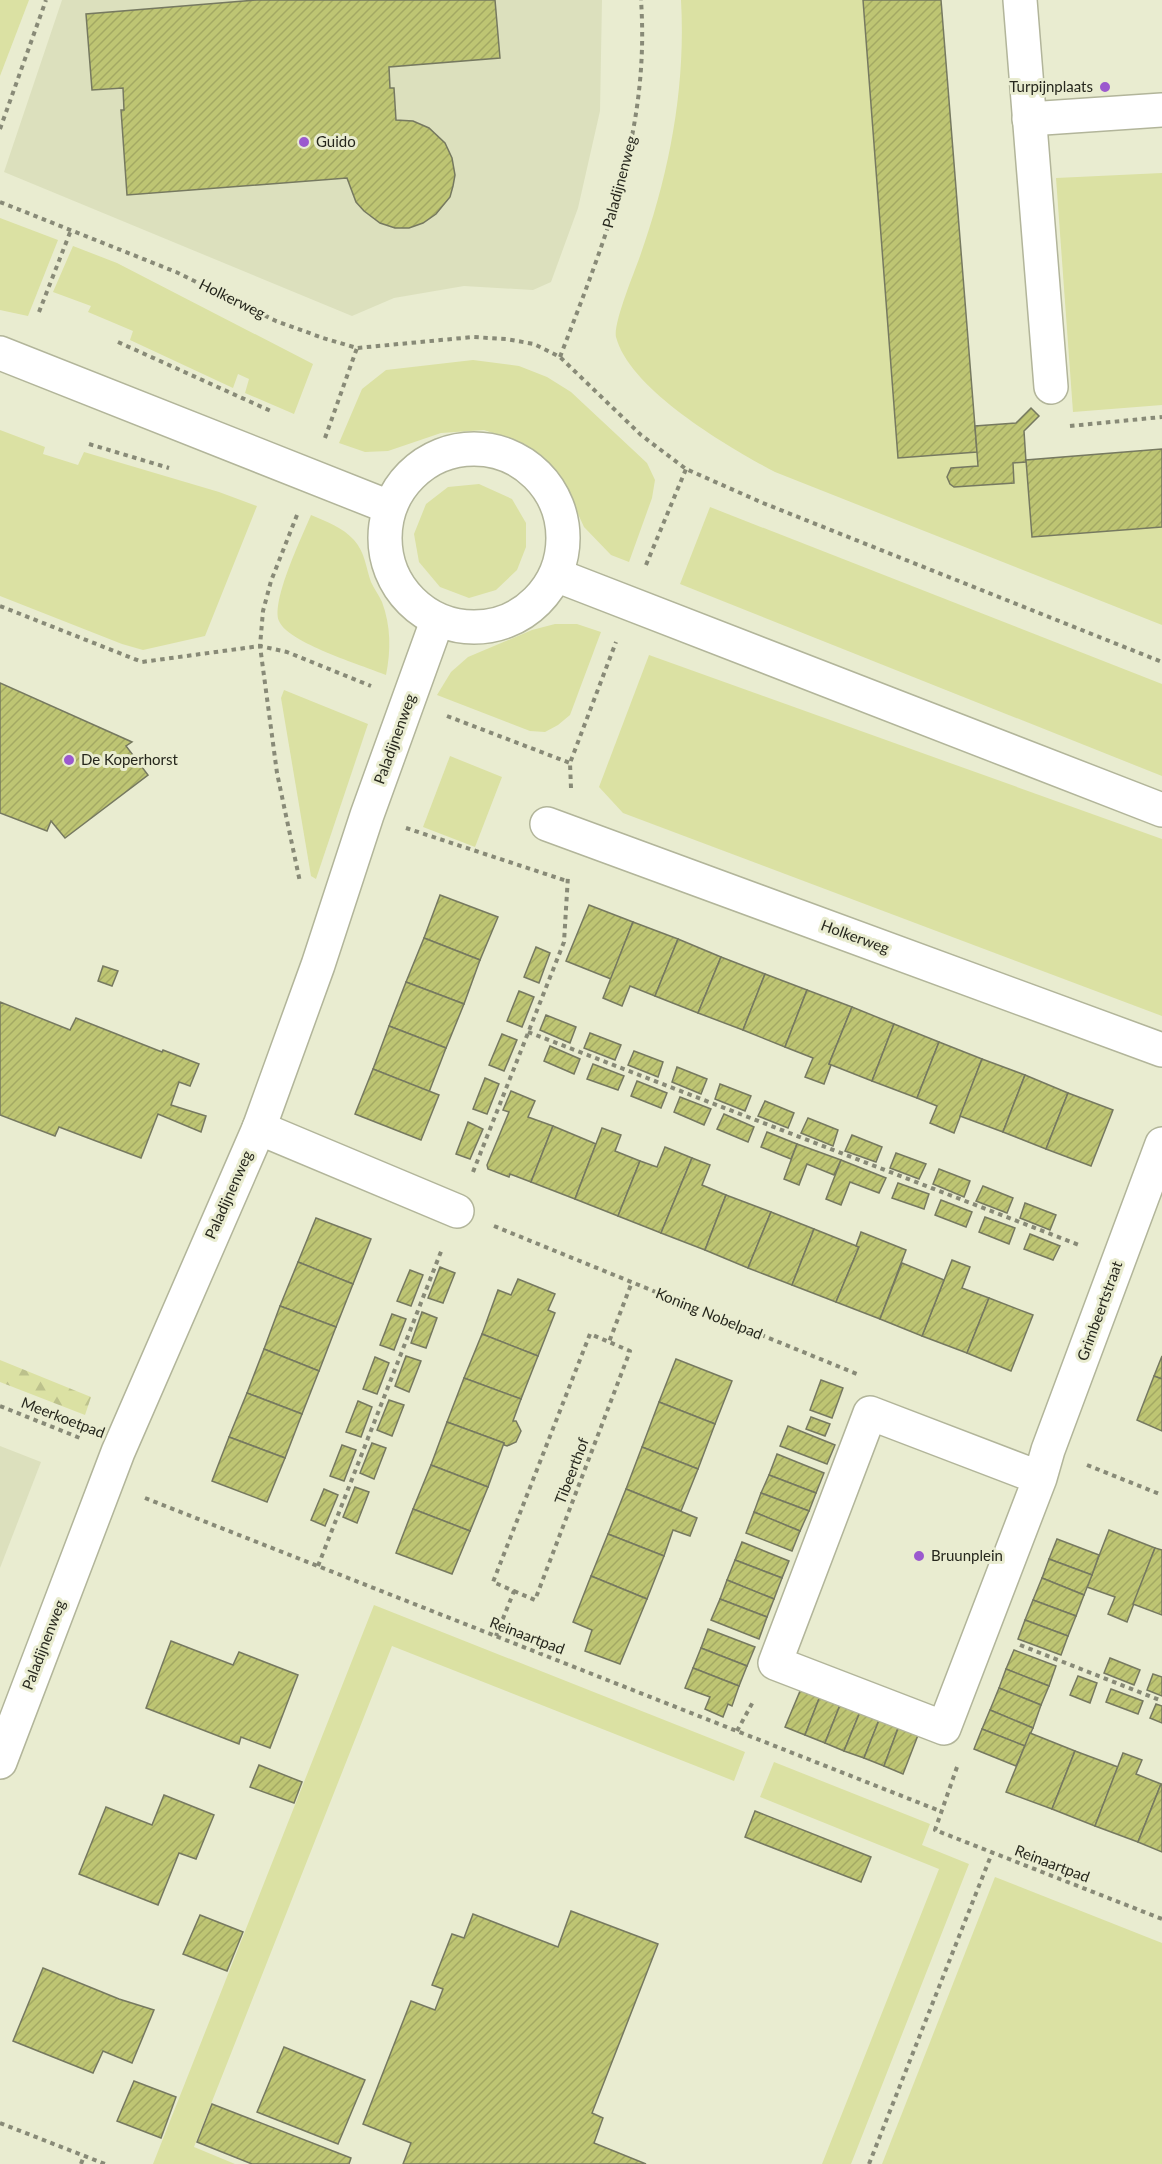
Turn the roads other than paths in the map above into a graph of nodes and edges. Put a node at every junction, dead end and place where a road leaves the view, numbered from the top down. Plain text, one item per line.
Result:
1 (1020, 0) edge
2 (1162, 110) edge
3 (1029, 119) junction
4 (0, 353) edge
5 (1051, 387) dead end
6 (389, 507) junction
7 (556, 575) junction
8 (437, 621) junction
9 (1162, 810) edge
10 (547, 824) dead end
11 (1162, 1050) edge
12 (259, 1128) junction
13 (1162, 1144) edge
14 (457, 1211) road end
15 (1044, 1464) junction
16 (0, 1762) edge

1 - 3 street
2 - 3 street
3 - 5 street
4 - 6 street
6 - 7 street
6 - 8 street
7 - 8 street
7 - 9 street
8 - 12 street, Paladijnenweg
10 - 11 street, Holkerweg
12 - 14 street
12 - 16 street, Paladijnenweg
13 - 15 street, Grimbeertstraat
15 - 15 street

